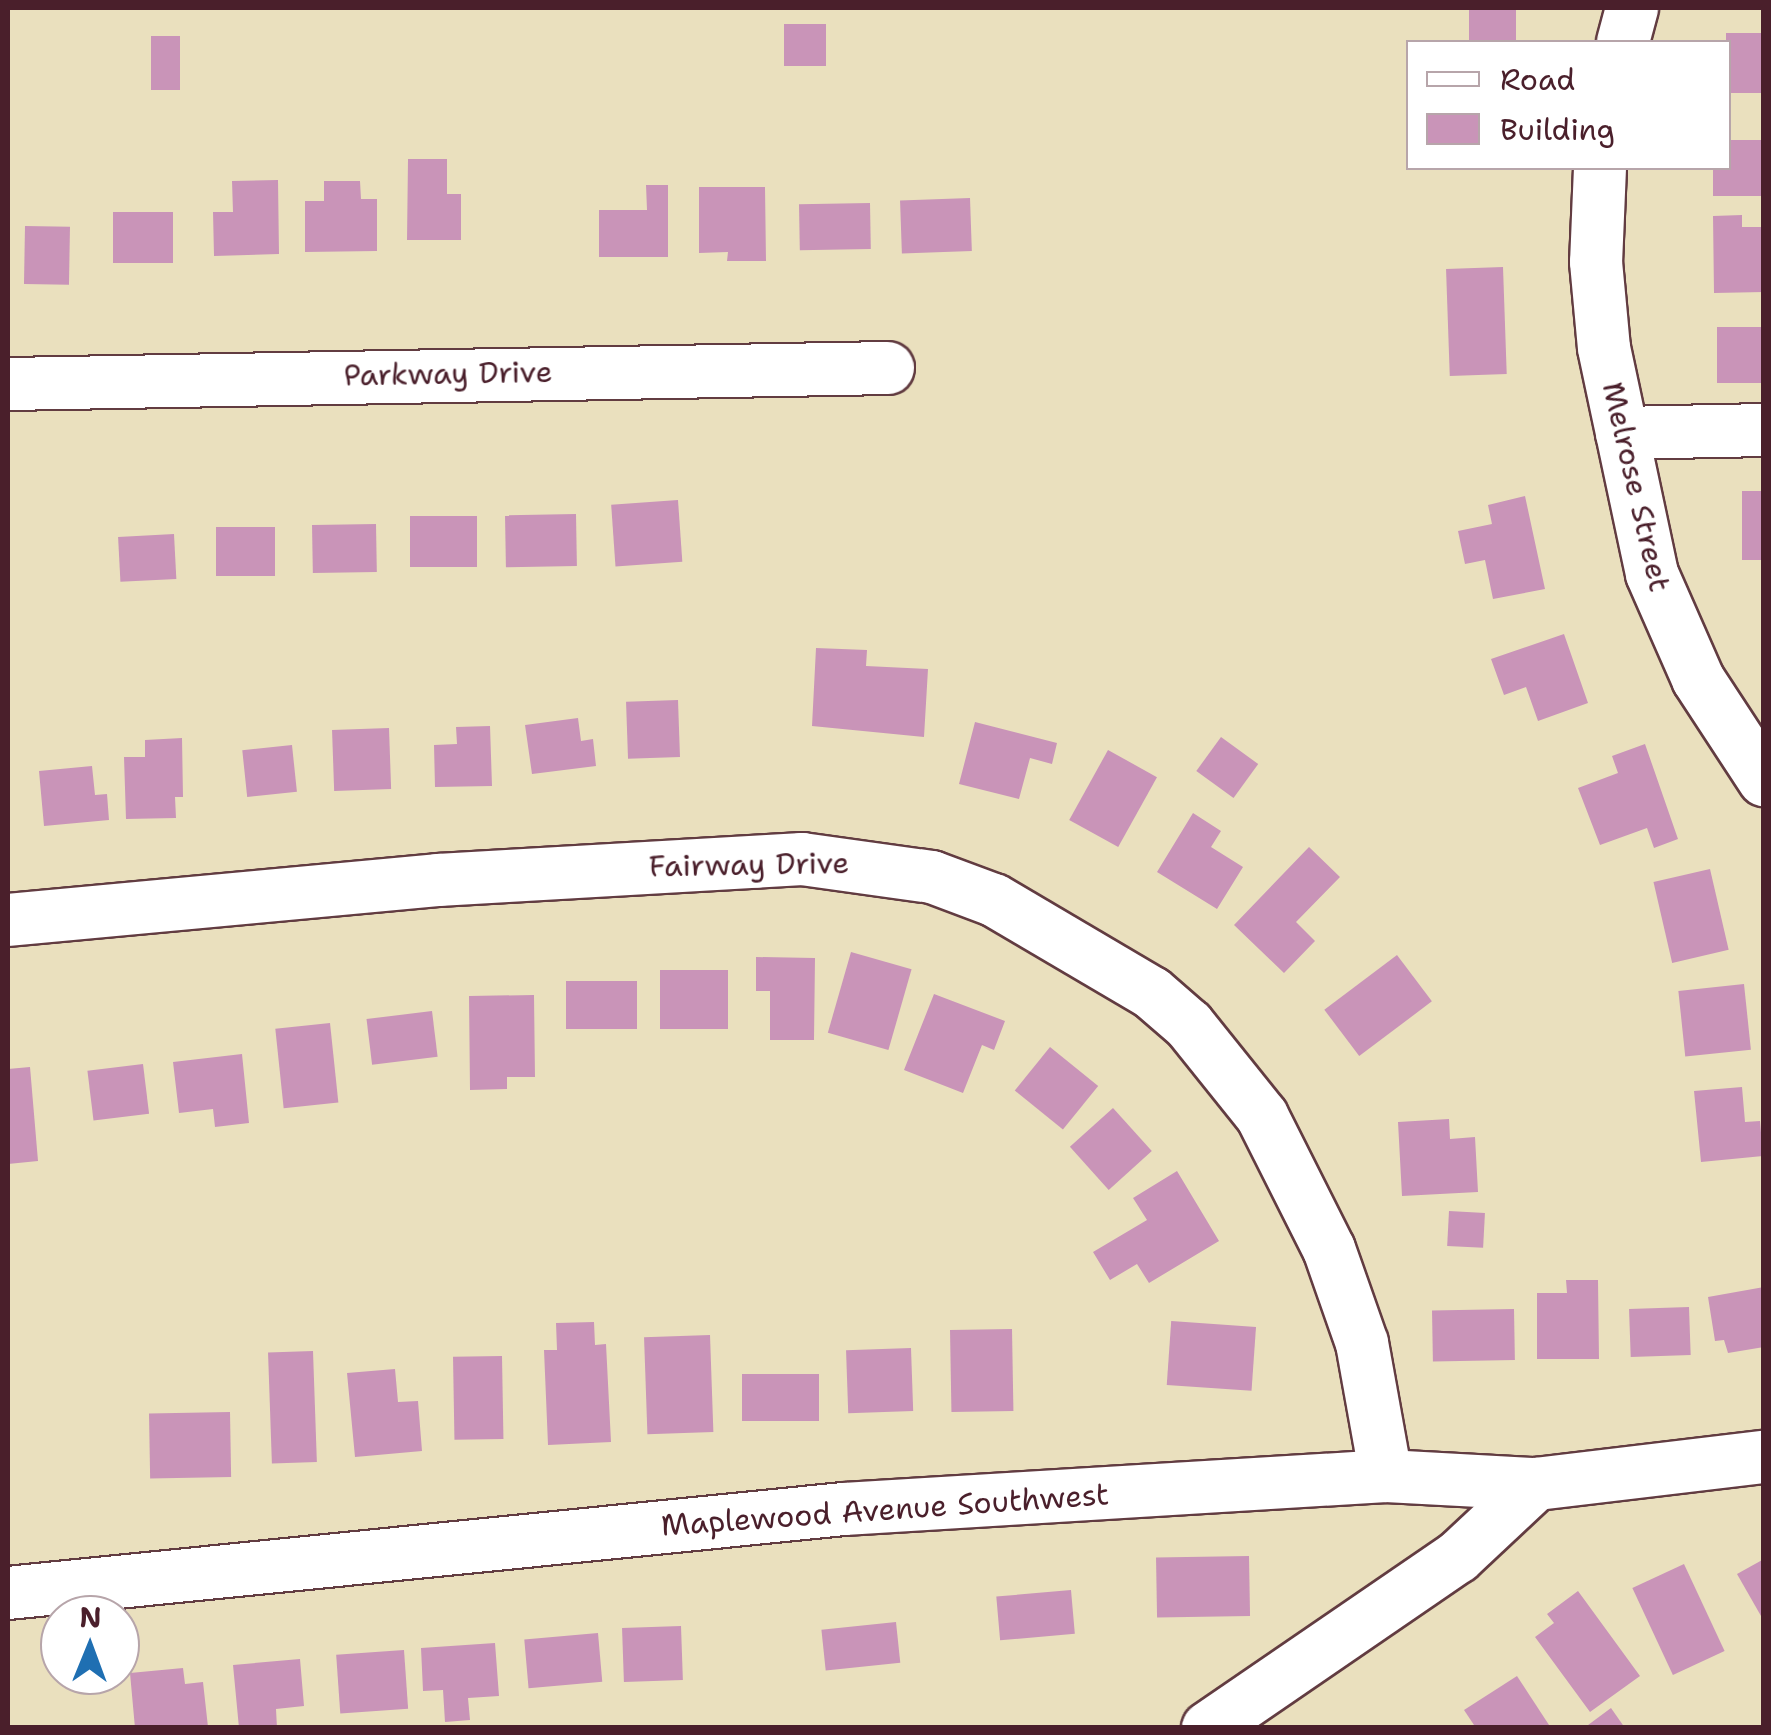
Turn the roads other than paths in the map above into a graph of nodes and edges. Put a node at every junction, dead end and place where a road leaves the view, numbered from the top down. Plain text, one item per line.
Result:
1 (1632, 8) edge
2 (1624, 40) edge
3 (1600, 170) edge
4 (888, 368) dead end
5 (8, 384) edge
6 (1764, 430) edge
7 (1622, 433) junction
8 (1764, 780) edge
9 (8, 920) edge
10 (1764, 1457) edge
11 (1386, 1476) junction
12 (1536, 1484) junction
13 (8, 1594) edge
14 (1208, 1728) edge

1 - 2 street
3 - 7 street, Melrose Street
4 - 5 street, Parkway Drive
6 - 7 street
7 - 8 street, Melrose Street
9 - 11 street, Fairway Drive
10 - 12 street, Maplewood Avenue Southwest
11 - 12 street, Maplewood Avenue Southwest
11 - 13 street, Maplewood Avenue Southwest
12 - 14 street

